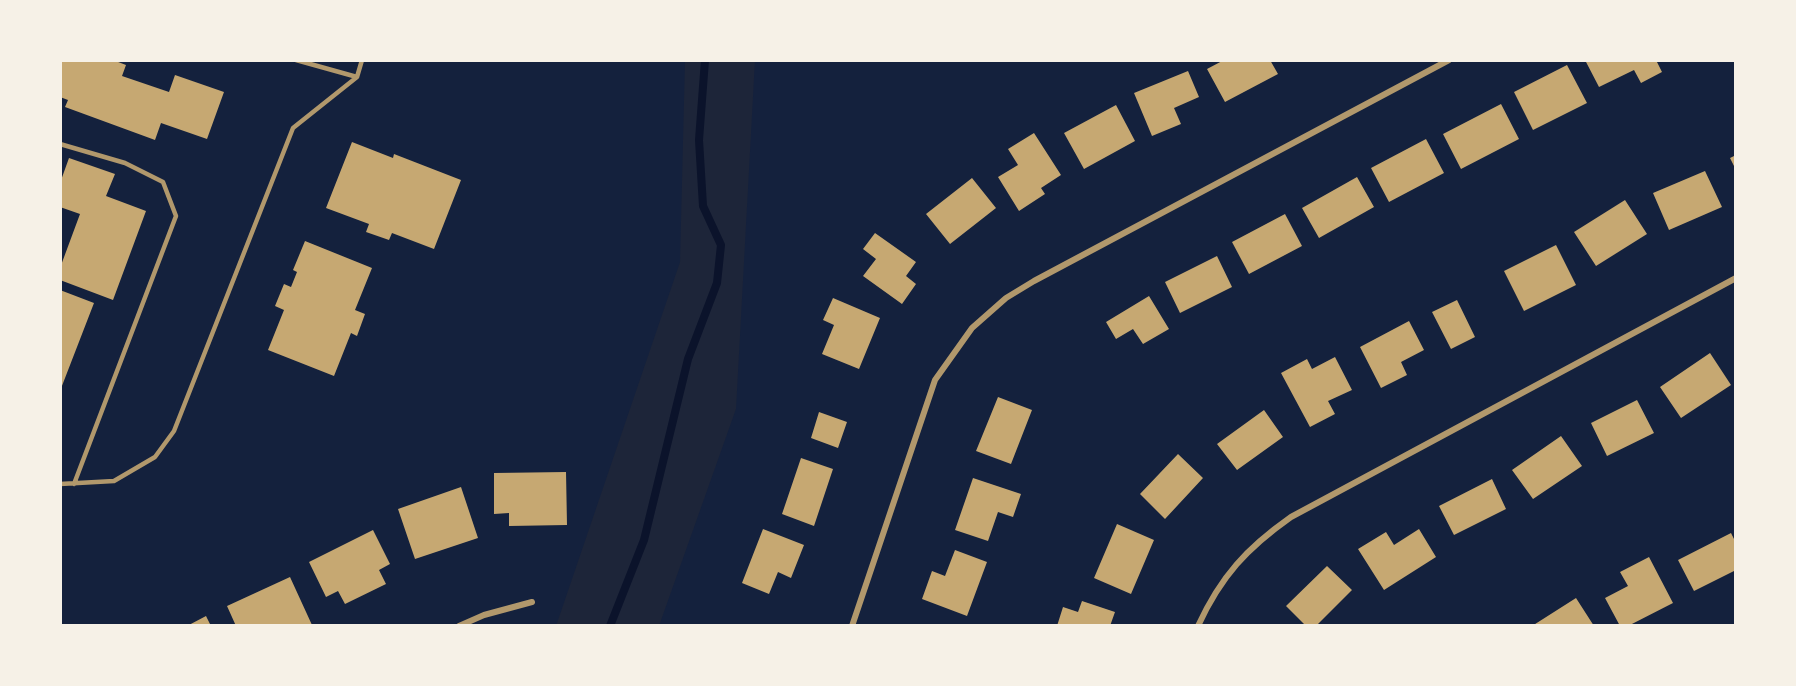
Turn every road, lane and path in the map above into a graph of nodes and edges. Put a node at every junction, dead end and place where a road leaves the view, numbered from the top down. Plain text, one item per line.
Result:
1 (296, 60) edge
2 (362, 60) edge
3 (1449, 60) edge
4 (357, 77) junction
5 (60, 144) edge
6 (1736, 278) edge
7 (60, 484) edge
8 (74, 484) junction
9 (532, 602) dead end
10 (459, 626) edge
11 (852, 626) edge
12 (1198, 626) edge

1 - 4 lane
2 - 4 lane
3 - 11 street
4 - 8 lane
5 - 8 lane
6 - 12 street
7 - 8 lane
9 - 10 street

